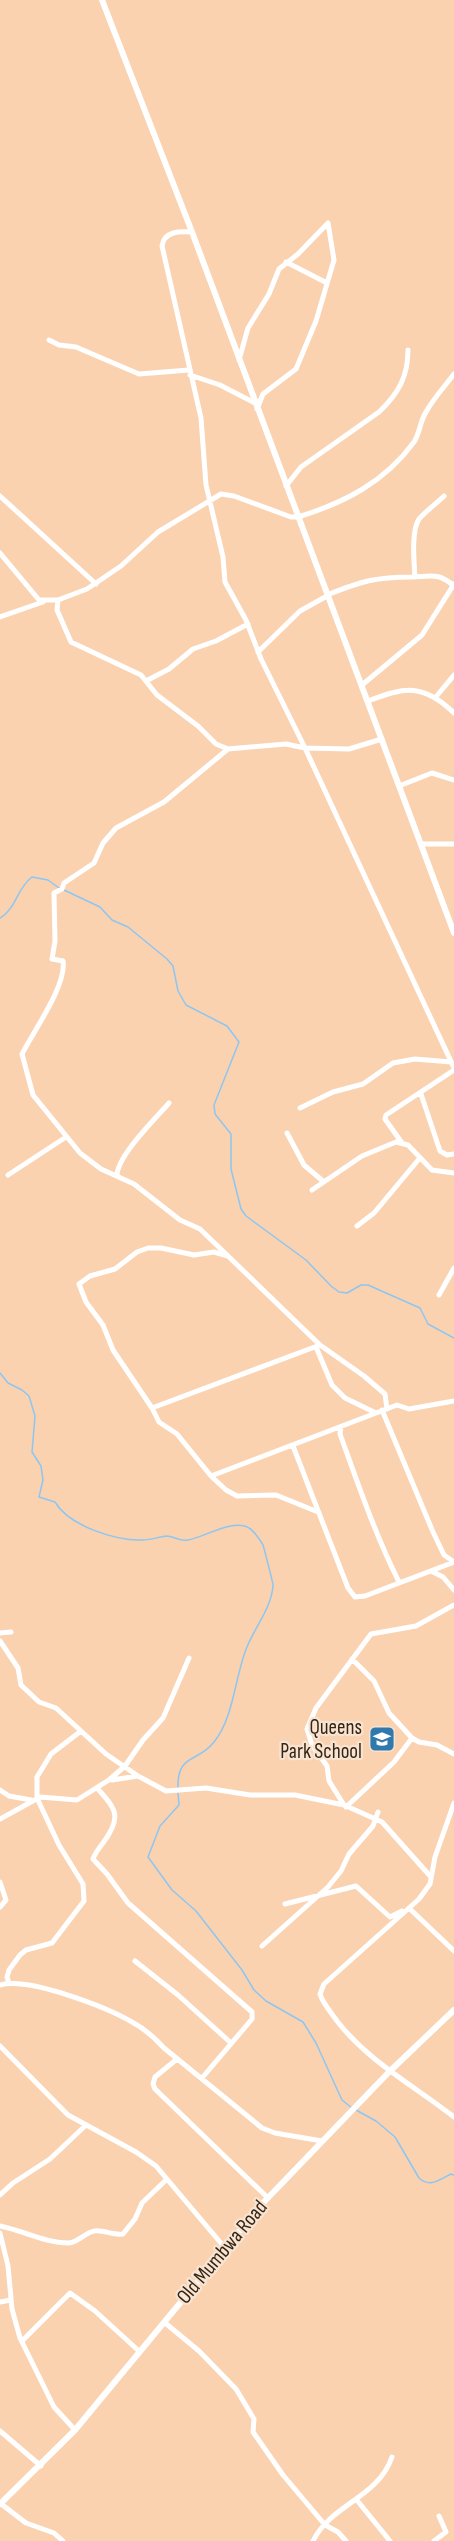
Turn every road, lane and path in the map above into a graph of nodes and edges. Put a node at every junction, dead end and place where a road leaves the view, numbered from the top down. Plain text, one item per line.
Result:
1 (102, 0) edge
2 (192, 232) junction
3 (286, 262) junction
4 (327, 283) junction
5 (49, 340) dead end
6 (408, 350) dead end
7 (239, 362) junction
8 (189, 373) junction
9 (454, 374) edge
10 (256, 406) junction
11 (286, 486) junction
12 (0, 496) edge
13 (444, 496) dead end
14 (209, 499) junction
15 (298, 517) junction
16 (0, 553) edge
17 (415, 577) junction
18 (96, 584) junction
19 (454, 585) edge
20 (327, 596) junction
21 (58, 600) junction
22 (43, 602) junction
23 (0, 616) edge
24 (248, 624) junction
25 (258, 652) junction
26 (454, 675) edge
27 (146, 681) junction
28 (362, 685) junction
29 (435, 698) junction
30 (368, 702) junction
31 (454, 713) edge
32 (382, 740) junction
33 (305, 748) junction
34 (228, 749) junction
35 (453, 777) edge
36 (399, 786) junction
37 (421, 844) junction
38 (454, 844) edge
39 (454, 933) edge
40 (453, 1067) edge
41 (421, 1094) junction
42 (170, 1103) dead end
43 (300, 1108) dead end
44 (287, 1134) dead end
45 (66, 1137) junction
46 (402, 1143) junction
47 (454, 1154) edge
48 (419, 1159) junction
49 (454, 1173) edge
50 (9, 1174) dead end
51 (117, 1175) junction
52 (324, 1182) junction
53 (312, 1190) dead end
54 (357, 1226) dead end
55 (228, 1256) junction
56 (454, 1268) edge
57 (439, 1295) dead end
58 (318, 1346) junction
59 (384, 1394) junction
60 (454, 1401) edge
61 (397, 1405) junction
62 (152, 1408) junction
63 (382, 1411) junction
64 (341, 1427) junction
65 (332, 1431) junction
66 (340, 1434) junction
67 (293, 1446) junction
68 (212, 1476) junction
69 (318, 1512) junction
70 (444, 1555) junction
71 (454, 1562) edge
72 (442, 1566) junction
73 (431, 1571) junction
74 (442, 1577) junction
75 (399, 1582) junction
76 (454, 1590) edge
77 (454, 1605) edge
78 (11, 1632) dead end
79 (0, 1633) edge
80 (0, 1641) edge
81 (189, 1659) dead end
82 (352, 1659) junction
83 (81, 1731) junction
84 (412, 1738) junction
85 (454, 1754) edge
86 (124, 1766) junction
87 (138, 1776) junction
88 (110, 1780) junction
89 (97, 1788) junction
90 (0, 1790) edge
91 (34, 1799) junction
92 (454, 1803) edge
93 (345, 1806) junction
94 (377, 1815) junction
95 (0, 1819) edge
96 (431, 1877) junction
97 (0, 1882) edge
98 (319, 1894) junction
99 (285, 1904) dead end
100 (0, 1907) edge
101 (409, 1908) junction
102 (262, 1946) dead end
103 (454, 1951) edge
104 (135, 1961) dead end
105 (9, 1983) junction
106 (0, 1985) edge
107 (454, 2010) edge
108 (231, 2043) junction
109 (0, 2046) edge
110 (177, 2059) junction
111 (389, 2072) junction
112 (202, 2078) junction
113 (454, 2117) edge
114 (86, 2125) junction
115 (322, 2141) junction
116 (167, 2179) junction
117 (0, 2195) edge
118 (268, 2198) junction
119 (0, 2226) edge
120 (0, 2233) edge
121 (225, 2248) junction
122 (11, 2300) junction
123 (0, 2302) edge
124 (164, 2322) junction
125 (22, 2341) junction
126 (140, 2352) junction
127 (75, 2430) junction
128 (0, 2432) edge
129 (392, 2457) dead end
130 (41, 2466) junction
131 (356, 2499) junction
132 (0, 2503) edge
133 (439, 2516) dead end
134 (325, 2525) junction
135 (63, 2541) edge
136 (313, 2541) edge
137 (346, 2541) edge
138 (390, 2541) edge
139 (434, 2541) edge

1 - 2 main road
2 - 7 main road
2 - 8 street
3 - 4 street
3 - 4 street
3 - 7 street
4 - 10 street
5 - 8 street
6 - 11 street
7 - 10 main road
8 - 10 street
8 - 14 street
9 - 15 street
10 - 11 main road
11 - 15 main road
12 - 18 street
13 - 17 street
14 - 15 street
14 - 18 street
14 - 24 street
15 - 20 main road
16 - 22 street
17 - 19 street
17 - 20 street
18 - 21 street
19 - 28 street
20 - 25 street
20 - 28 main road
21 - 22 street
21 - 27 street
22 - 23 street
24 - 25 street
24 - 27 street
25 - 33 street
26 - 29 street
27 - 34 street
28 - 30 main road
29 - 30 street
29 - 31 street
30 - 32 main road
32 - 33 street
32 - 36 main road
33 - 34 street
33 - 40 street
34 - 45 street
35 - 36 street
36 - 37 main road
37 - 38 street
37 - 39 main road
40 - 41 street
40 - 43 street
41 - 46 street
41 - 47 street
42 - 51 street
44 - 52 street
45 - 50 street
45 - 51 street
46 - 48 street
46 - 52 street
48 - 49 street
48 - 54 street
51 - 55 street
52 - 53 street
55 - 58 street
55 - 62 street
56 - 57 street
58 - 59 street
58 - 62 street
58 - 63 street
59 - 61 street
59 - 63 street
60 - 61 street
61 - 63 street
62 - 68 street
63 - 64 street
63 - 70 street
64 - 65 street
64 - 66 street
65 - 66 street
65 - 67 street
66 - 75 street
67 - 68 street
67 - 69 street
68 - 69 street
69 - 75 street
70 - 71 street
70 - 72 street
71 - 72 street
72 - 73 street
72 - 74 street
73 - 74 street
73 - 75 street
74 - 76 street
77 - 82 street
78 - 79 street
80 - 83 street
81 - 86 street
82 - 84 street
82 - 93 street
83 - 86 street
83 - 91 street
84 - 85 street
84 - 93 street
86 - 87 street
86 - 88 street
87 - 88 street
87 - 93 street
88 - 89 street
89 - 91 street
89 - 108 street
90 - 91 street
91 - 95 street
91 - 105 street
92 - 96 street
93 - 94 street
94 - 96 street
94 - 98 street
96 - 101 street
97 - 100 street
98 - 99 street
98 - 101 street
98 - 102 street
101 - 103 street
101 - 111 street
104 - 108 street
105 - 106 street
105 - 110 street
107 - 111 main road, Old Mumbwa Road
108 - 112 street
109 - 114 street
110 - 112 street
110 - 118 street
111 - 113 street
111 - 115 main road, Old Mumbwa Road
112 - 115 street
114 - 116 street
114 - 117 street
115 - 118 main road, Old Mumbwa Road
116 - 119 street
116 - 121 street
118 - 121 main road, Old Mumbwa Road
120 - 122 street
121 - 124 main road, Old Mumbwa Road
122 - 123 street
122 - 125 street
124 - 126 main road, Old Mumbwa Road
124 - 134 street
125 - 126 street
125 - 127 street
126 - 127 main road, Old Mumbwa Road
127 - 130 main road, Old Mumbwa Road
128 - 130 street
129 - 131 street
130 - 132 main road, Old Mumbwa Road
131 - 134 street
131 - 138 street
132 - 135 street
133 - 139 street
134 - 136 street
134 - 137 street

